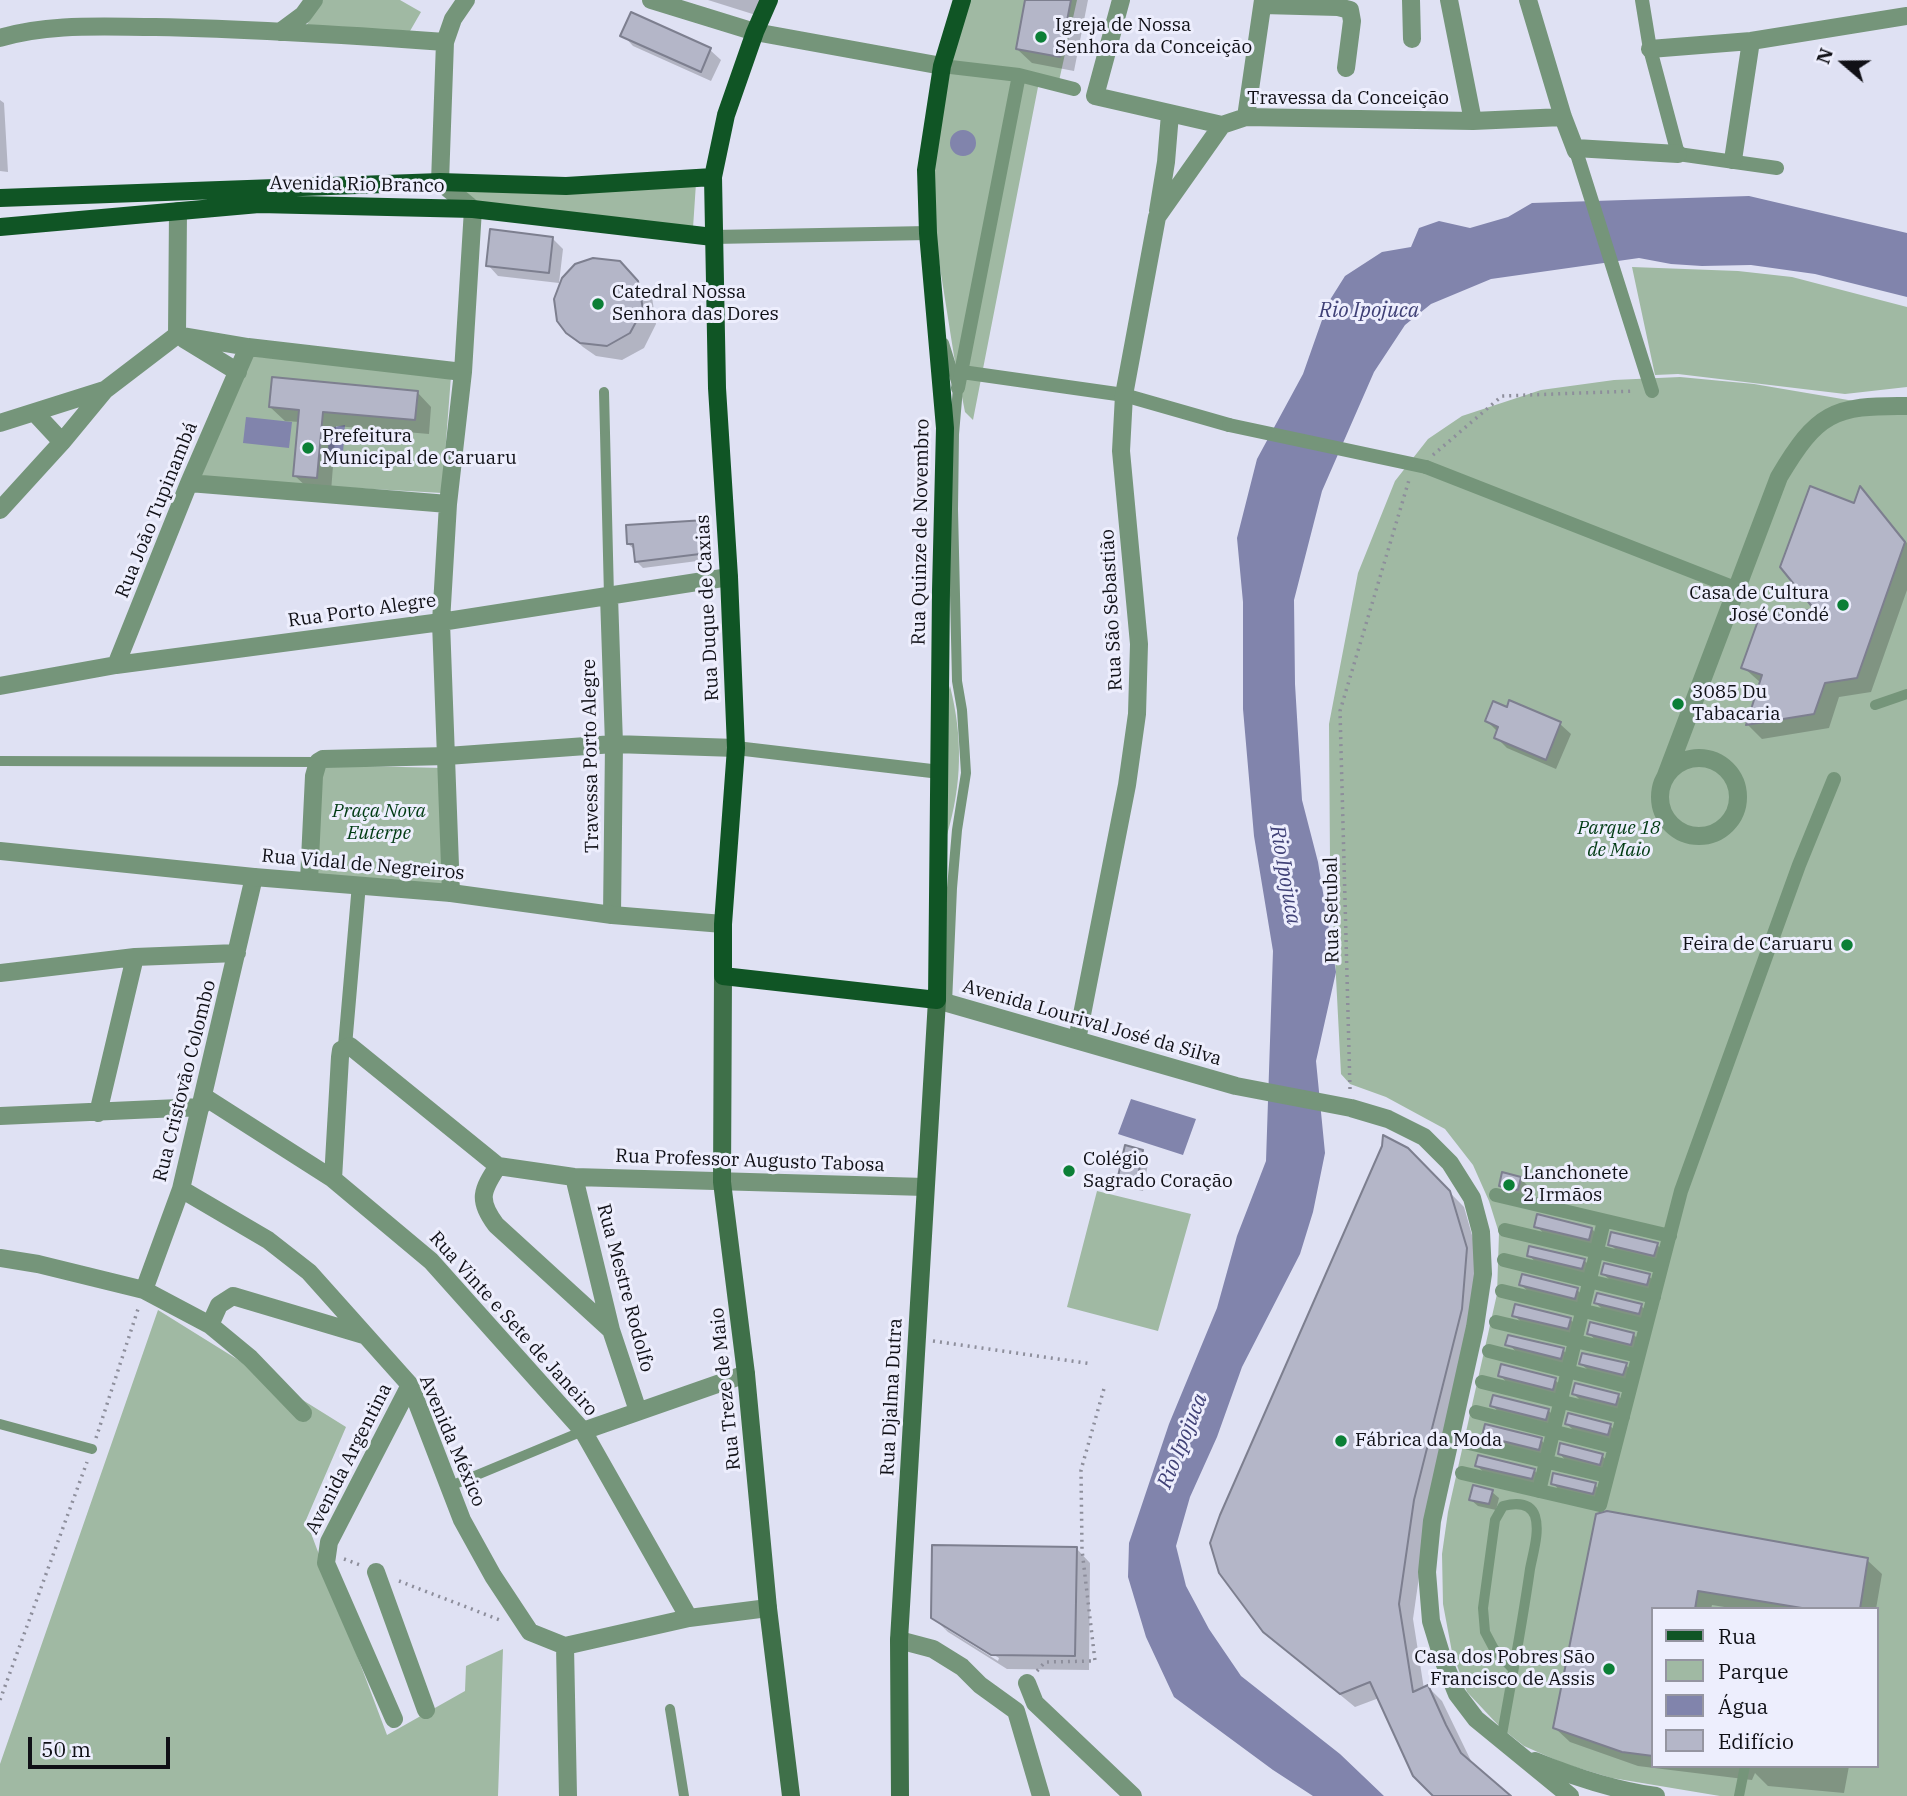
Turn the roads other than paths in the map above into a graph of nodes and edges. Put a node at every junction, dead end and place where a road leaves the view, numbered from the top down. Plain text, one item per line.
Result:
1 (314, 0) edge
2 (466, 0) edge
3 (651, 0) edge
4 (769, 0) edge
5 (961, 0) edge
6 (1121, 0) edge
7 (1410, 0) edge
8 (1450, 0) edge
9 (1528, 0) edge
10 (1642, 0) edge
11 (1263, 3) edge
12 (1907, 16) edge
13 (280, 32) junction
14 (755, 32) junction
15 (0, 38) edge
16 (1412, 38) dead end
17 (1751, 41) junction
18 (444, 42) junction
19 (1650, 49) junction
20 (942, 66) junction
21 (1346, 68) dead end
22 (1019, 75) junction
23 (1073, 89) dead end
24 (1170, 114) junction
25 (1246, 117) junction
26 (1563, 117) junction
27 (1473, 121) junction
28 (1222, 125) junction
29 (1576, 150) junction
30 (1678, 155) junction
31 (1733, 160) junction
32 (1777, 168) dead end
33 (713, 177) junction
34 (440, 182) junction
35 (0, 198) edge
36 (473, 209) junction
37 (178, 211) junction
38 (1157, 217) junction
39 (0, 227) edge
40 (928, 233) junction
41 (713, 237) junction
42 (936, 316) junction
43 (177, 335) junction
44 (248, 347) junction
45 (238, 372) junction
46 (463, 372) junction
47 (962, 372) junction
48 (958, 388) junction
49 (105, 390) junction
50 (1652, 390) road end
51 (604, 392) dead end
52 (1124, 395) junction
53 (1907, 406) edge
54 (35, 413) junction
55 (0, 423) edge
56 (62, 442) junction
57 (189, 483) junction
58 (448, 504) junction
59 (0, 510) edge
60 (729, 577) junction
61 (1735, 588) junction
62 (609, 596) junction
63 (442, 622) junction
64 (116, 665) junction
65 (0, 686) edge
66 (1907, 694) edge
67 (1875, 705) dead end
68 (614, 744) junction
69 (736, 748) junction
70 (447, 756) junction
71 (0, 761) edge
72 (318, 762) junction
73 (940, 772) junction
74 (1665, 778) junction
75 (1834, 779) dead end
76 (0, 851) edge
77 (254, 877) junction
78 (309, 880) junction
79 (359, 884) junction
80 (451, 893) junction
81 (612, 915) junction
82 (723, 924) junction
83 (237, 953) junction
84 (135, 957) junction
85 (0, 973) edge
86 (723, 976) junction
87 (942, 1002) junction
88 (1077, 1040) junction
89 (345, 1046) junction
90 (202, 1102) junction
91 (98, 1113) junction
92 (0, 1116) edge
93 (498, 1166) junction
94 (574, 1177) junction
95 (333, 1179) junction
96 (722, 1182) junction
97 (925, 1187) junction
98 (181, 1189) junction
99 (1496, 1195) dead end
100 (1604, 1221) junction
101 (1505, 1230) dead end
102 (1670, 1236) junction
103 (1597, 1251) junction
104 (0, 1258) edge
105 (1504, 1260) dead end
106 (1661, 1268) junction
107 (1590, 1282) junction
108 (144, 1290) junction
109 (1502, 1291) dead end
110 (1654, 1297) junction
111 (1583, 1311) junction
112 (1496, 1322) dead end
113 (210, 1325) junction
114 (1646, 1326) junction
115 (611, 1330) junction
116 (365, 1335) junction
117 (1575, 1341) junction
118 (1489, 1351) dead end
119 (1638, 1356) junction
120 (1568, 1371) junction
121 (746, 1374) junction
122 (1482, 1382) dead end
123 (410, 1385) junction
124 (1630, 1387) junction
125 (1560, 1401) junction
126 (638, 1411) junction
127 (1476, 1412) dead end
128 (303, 1413) dead end
129 (1623, 1417) junction
130 (0, 1424) edge
131 (583, 1431) junction
132 (1553, 1431) junction
133 (1469, 1443) dead end
134 (1615, 1447) junction
135 (92, 1449) road end
136 (1546, 1461) junction
137 (1462, 1473) dead end
138 (1607, 1476) junction
139 (448, 1487) junction
140 (1539, 1491) junction
141 (376, 1572) road end
142 (768, 1608) junction
143 (689, 1619) junction
144 (899, 1640) junction
145 (565, 1646) junction
146 (1513, 1670) junction
147 (1027, 1683) road end
148 (670, 1709) dead end
149 (426, 1710) dead end
150 (394, 1718) dead end
151 (1501, 1740) junction
152 (1518, 1755) junction
153 (1745, 1768) edge
154 (568, 1796) edge
155 (684, 1796) edge
156 (791, 1796) edge
157 (900, 1796) edge
158 (1041, 1796) edge
159 (1133, 1796) edge
160 (1570, 1796) edge
161 (1656, 1796) edge
162 (1739, 1796) edge

1 - 13 street
2 - 18 street
3 - 14 street
4 - 14 main road, Rua Duque de Caxias
5 - 20 main road, Rua Quinze de Novembro
6 - 24 street
7 - 16 street
8 - 27 street
9 - 26 street
10 - 19 street
11 - 21 street
11 - 25 street
12 - 17 street
13 - 15 street
13 - 18 street
14 - 20 street
14 - 33 main road, Rua Duque de Caxias
17 - 19 street
17 - 31 street
18 - 34 street
19 - 30 street
20 - 22 street
20 - 40 main road, Rua Quinze de Novembro
22 - 23 street
22 - 47 street
24 - 28 street
24 - 38 street, Rua São Sebastião
25 - 27 street, Travessa da Conceição
25 - 28 street, Travessa da Conceição
26 - 27 street, Travessa da Conceição
26 - 29 street
28 - 38 street, Rua São Sebastião
29 - 30 street
29 - 50 street
30 - 31 street
31 - 32 street
33 - 34 main road, Avenida Rio Branco
33 - 41 main road, Rua Duque de Caxias
34 - 35 main road, Avenida Rio Branco
34 - 36 street
36 - 37 main road, Avenida Rio Branco
36 - 41 main road, Avenida Rio Branco
36 - 46 street
37 - 39 main road, Avenida Rio Branco
37 - 43 street
38 - 52 street, Rua São Sebastião
40 - 41 street
40 - 42 main road, Rua Quinze de Novembro
41 - 60 main road, Rua Duque de Caxias
42 - 48 lane
42 - 73 main road, Rua Quinze de Novembro
43 - 44 street
43 - 45 street
43 - 49 street
44 - 45 street, Rua João Tupinambá
44 - 46 street
45 - 57 street, Rua João Tupinambá
46 - 58 street
47 - 48 street
47 - 52 street
48 - 87 lane
49 - 54 street
49 - 56 street
51 - 62 lane
52 - 61 street, bridge
52 - 88 street, Rua São Sebastião
53 - 61 street
54 - 55 street
54 - 56 street
56 - 59 street
57 - 58 street
57 - 64 street, Rua João Tupinambá
58 - 63 street
60 - 62 street, Rua Porto Alegre
60 - 69 main road, Rua Duque de Caxias
61 - 74 street
62 - 63 street, Rua Porto Alegre
62 - 68 street, Travessa Porto Alegre
63 - 64 street, Rua Porto Alegre
63 - 70 street
64 - 65 street, Rua Porto Alegre
66 - 67 lane
68 - 69 street
68 - 70 street
68 - 81 street, Travessa Porto Alegre
69 - 73 street
69 - 82 main road, Rua Duque de Caxias
70 - 72 street
70 - 80 street
71 - 72 lane
72 - 78 street
73 - 87 main road, Rua Quinze de Novembro
74 - 74 street
75 - 102 street
76 - 77 street, Rua Vidal de Negreiros
77 - 78 street, Rua Vidal de Negreiros
77 - 83 street, Rua Cristovão Colombo
78 - 79 street, Rua Vidal de Negreiros
79 - 80 street, Rua Vidal de Negreiros
79 - 89 street
80 - 81 street, Rua Vidal de Negreiros
81 - 82 street, Rua Vidal de Negreiros
82 - 86 main road, Rua Duque de Caxias
83 - 84 street
83 - 90 street, Rua Cristovão Colombo
84 - 85 street
84 - 91 street
86 - 87 main road
86 - 96 main road, Rua Treze de Maio
87 - 88 street, Avenida Lourival José da Silva
87 - 97 main road, Rua Djalma Dutra
88 - 151 street, Avenida Lourival José da Silva
89 - 93 street
89 - 95 street
90 - 91 street
90 - 95 street, Rua Vinte e Sete de Janeiro
90 - 98 street, Rua Cristovão Colombo
91 - 92 street
93 - 94 street, Rua Professor Augusto Tabosa
93 - 115 street
94 - 96 street, Rua Professor Augusto Tabosa
94 - 115 street, Rua Mestre Rodolfo
95 - 131 street, Rua Vinte e Sete de Janeiro
96 - 97 street, Rua Professor Augusto Tabosa
96 - 121 main road, Rua Treze de Maio
97 - 144 main road, Rua Djalma Dutra
98 - 108 street, Rua Cristovão Colombo
98 - 116 street, Avenida México
99 - 100 street
100 - 102 street
100 - 103 street
101 - 103 street
102 - 106 street
103 - 106 street
103 - 107 street
104 - 108 street
105 - 107 street
106 - 110 street
107 - 110 street
107 - 111 street
108 - 113 street
109 - 111 street
110 - 114 street
111 - 114 street
111 - 117 street
112 - 117 street
113 - 116 street
113 - 128 street
114 - 119 street
115 - 126 street, Rua Mestre Rodolfo
116 - 123 street, Avenida México
117 - 119 street
117 - 120 street
118 - 120 street
119 - 124 street
120 - 124 street
120 - 125 street
121 - 126 street
121 - 142 main road, Rua Treze de Maio
122 - 125 street
123 - 139 street, Avenida México
123 - 150 street, Avenida Argentina
124 - 129 street
125 - 129 street
125 - 132 street
126 - 131 street
127 - 132 street
129 - 134 street
130 - 135 lane
131 - 139 lane
131 - 143 street, Rua Vinte e Sete de Janeiro
132 - 134 street
132 - 136 street
133 - 136 street
134 - 138 street
136 - 138 street
136 - 140 street
137 - 140 street
138 - 140 street
139 - 145 street, Avenida México
141 - 149 street
142 - 143 street
142 - 156 main road, Rua Treze de Maio
143 - 145 street
144 - 157 main road, Rua Djalma Dutra
144 - 158 street
145 - 154 street
146 - 146 lane
146 - 151 lane
147 - 159 street
148 - 155 lane
151 - 152 street
152 - 160 street
152 - 161 street
153 - 162 lane

